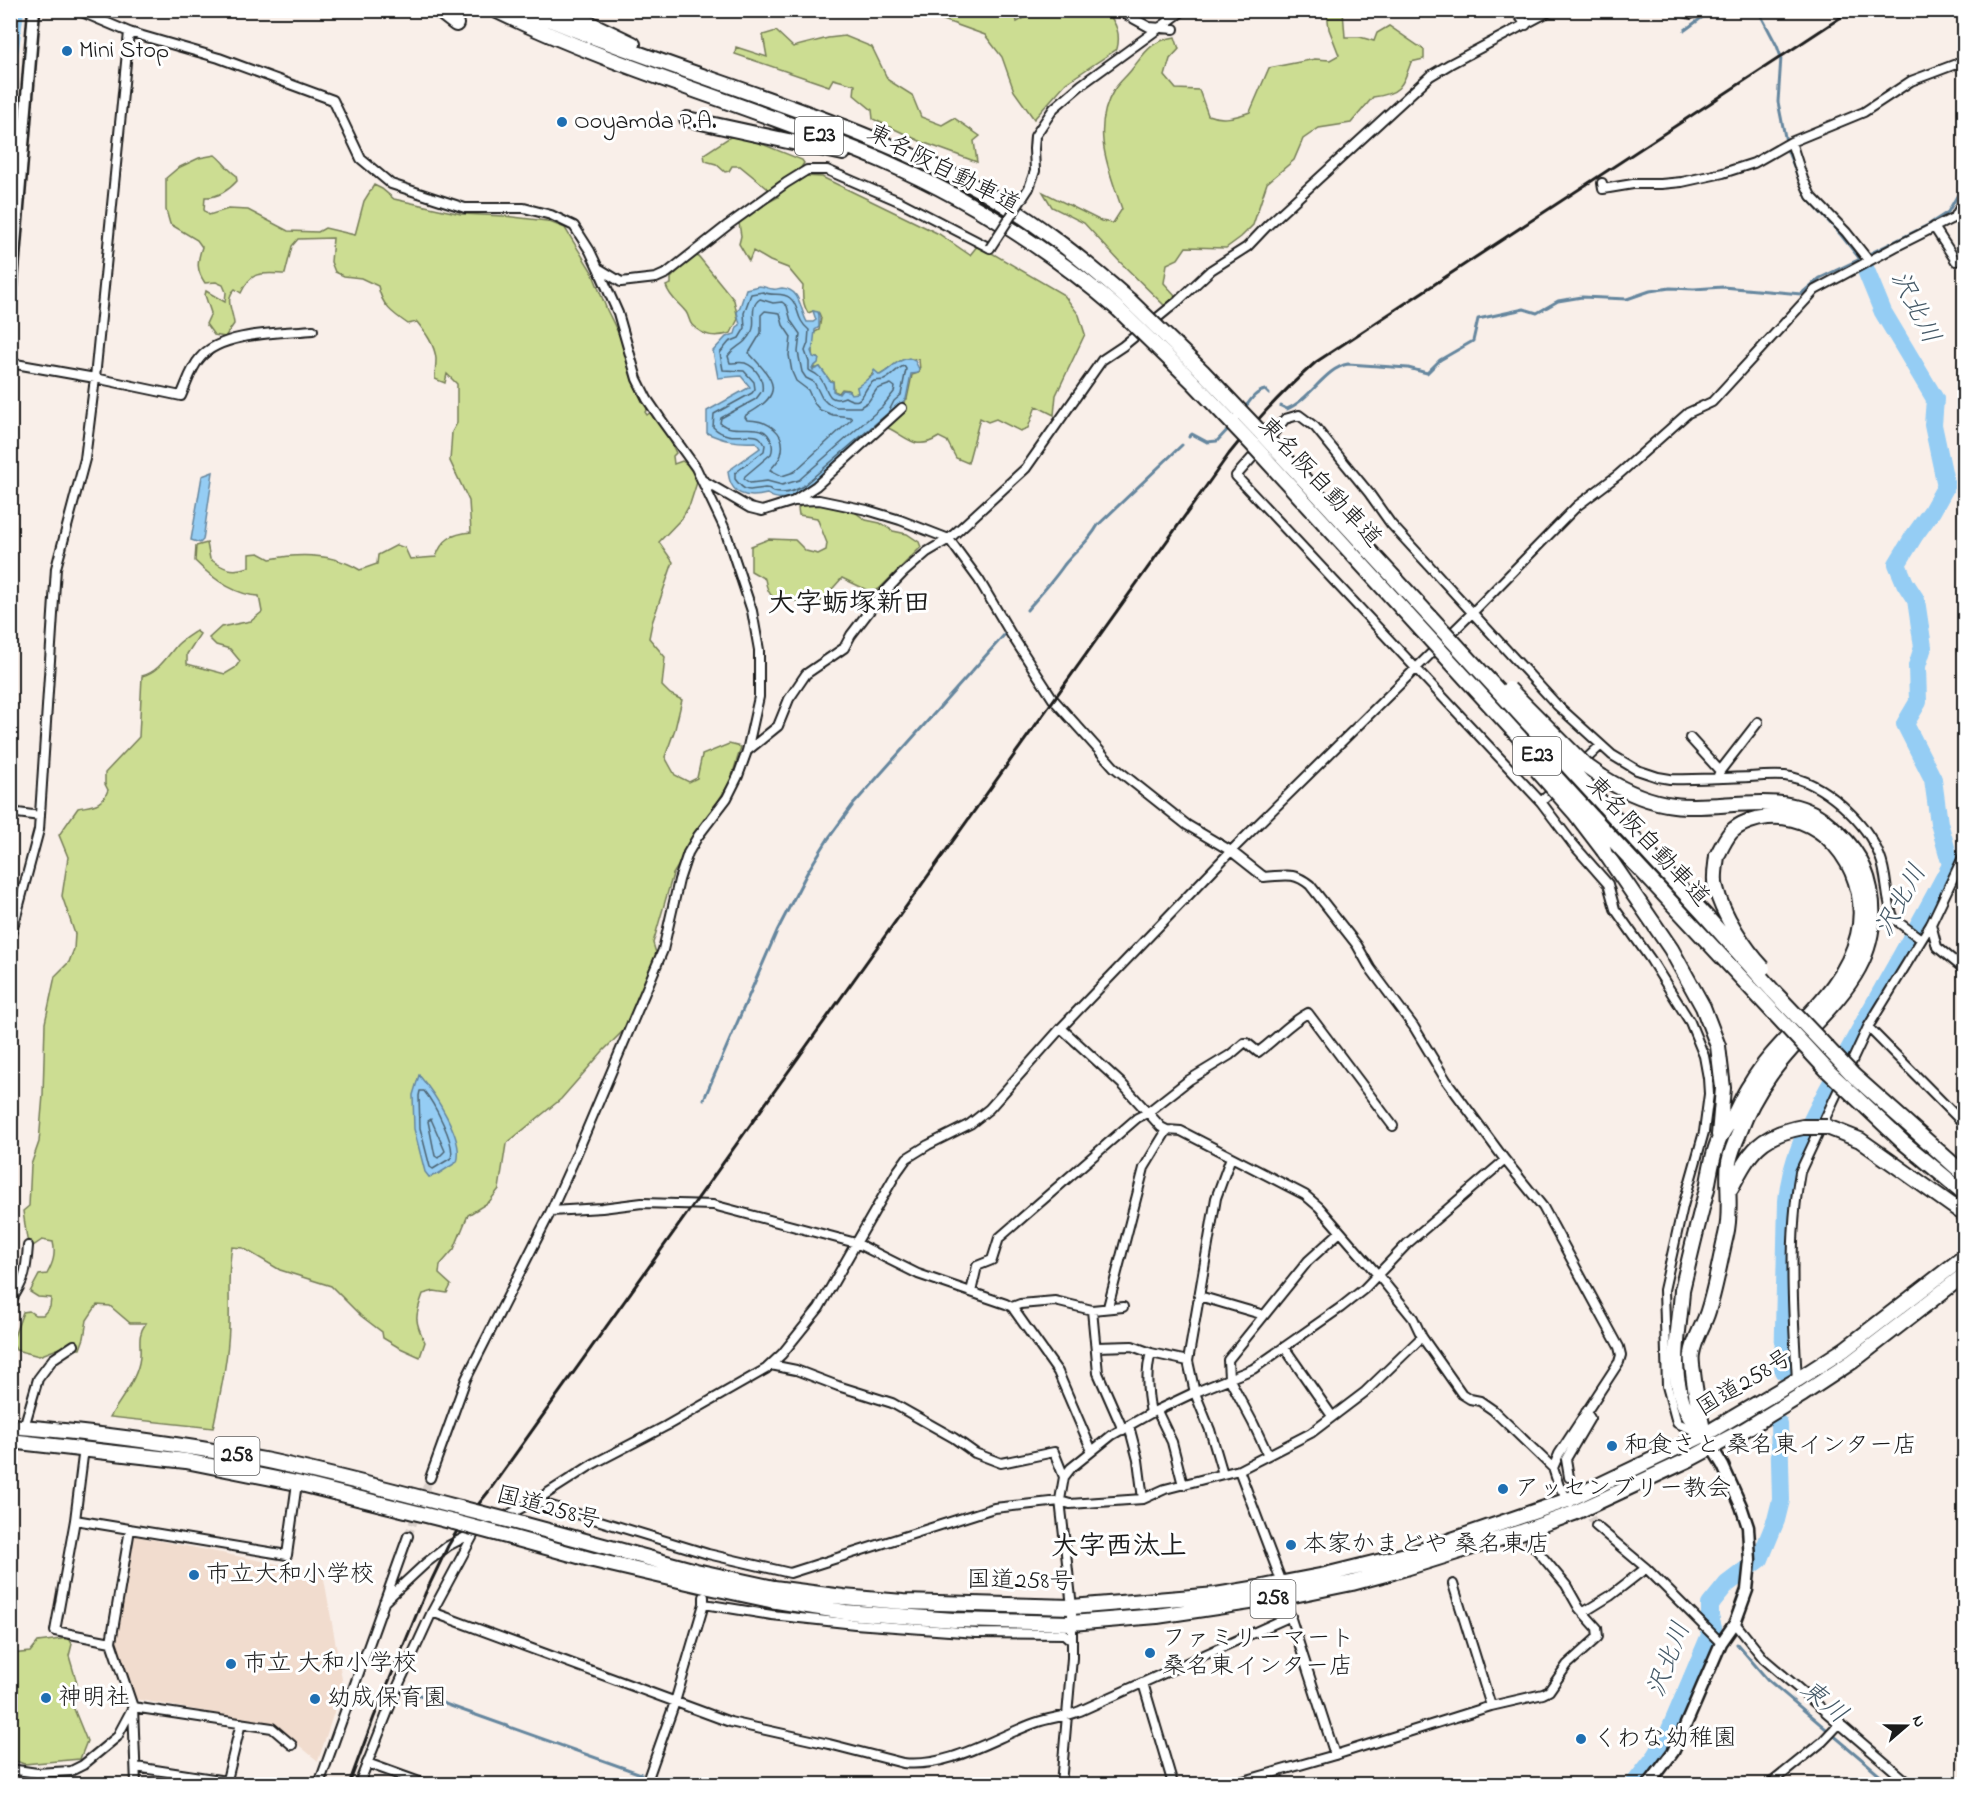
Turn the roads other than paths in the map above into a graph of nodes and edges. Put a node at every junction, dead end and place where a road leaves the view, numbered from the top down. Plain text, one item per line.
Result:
1 (34, 10) edge
2 (78, 10) edge
3 (438, 10) edge
4 (495, 10) edge
5 (528, 10) edge
6 (562, 10) edge
7 (1118, 10) edge
8 (1184, 10) edge
9 (1515, 10) edge
10 (1552, 10) edge
11 (1675, 10) edge
12 (1701, 10) edge
13 (456, 24) dead end
14 (1526, 25) junction
15 (1160, 28) junction
16 (1174, 29) dead end
17 (129, 32) junction
18 (1965, 62) edge
19 (703, 78) junction
20 (687, 119) dead end
21 (1791, 142) junction
22 (1602, 183) dead end
23 (965, 201) junction
24 (1965, 201) edge
25 (1934, 227) junction
26 (1965, 259) edge
27 (1869, 261) junction
28 (598, 268) junction
29 (1124, 305) junction
30 (10, 307) edge
31 (313, 330) dead end
32 (10, 363) edge
33 (95, 378) junction
34 (902, 408) dead end
35 (702, 480) junction
36 (794, 501) junction
37 (949, 538) junction
38 (1416, 602) junction
39 (1473, 612) junction
40 (1433, 642) junction
41 (1417, 668) junction
42 (1758, 722) dead end
43 (1690, 738) dead end
44 (1600, 746) junction
45 (747, 751) junction
46 (1718, 774) junction
47 (1541, 802) junction
48 (10, 812) edge
49 (40, 816) junction
50 (1231, 851) junction
51 (1965, 855) edge
52 (1931, 924) junction
53 (1920, 938) junction
54 (10, 939) edge
55 (1965, 969) edge
56 (1868, 1027) junction
57 (1061, 1028) junction
58 (1891, 1109) junction
59 (1148, 1113) junction
60 (1965, 1124) edge
61 (1393, 1126) dead end
62 (1167, 1130) junction
63 (1718, 1140) junction
64 (1231, 1157) junction
65 (1505, 1160) junction
66 (1965, 1174) edge
67 (1728, 1193) junction
68 (1965, 1193) edge
69 (551, 1211) junction
70 (1965, 1214) edge
71 (1340, 1232) junction
72 (856, 1243) junction
73 (28, 1246) dead end
74 (1965, 1257) edge
75 (1378, 1275) junction
76 (1965, 1275) edge
77 (971, 1292) junction
78 (1199, 1296) junction
79 (10, 1302) edge
80 (1012, 1307) junction
81 (1108, 1307) junction
82 (1123, 1307) dead end
83 (1092, 1310) junction
84 (1264, 1315) junction
85 (1422, 1337) junction
86 (74, 1345) dead end
87 (1096, 1347) junction
88 (1284, 1347) junction
89 (1151, 1353) junction
90 (1188, 1360) junction
91 (771, 1365) junction
92 (1229, 1378) junction
93 (1797, 1380) junction
94 (1195, 1393) junction
95 (1154, 1412) junction
96 (1586, 1412) junction
97 (1332, 1416) junction
98 (17, 1427) edge
99 (1126, 1428) junction
100 (1704, 1435) junction
101 (10, 1441) edge
102 (84, 1448) junction
103 (1712, 1448) junction
104 (1092, 1451) junction
105 (1268, 1455) junction
106 (1553, 1468) junction
107 (1239, 1470) junction
108 (1223, 1474) junction
109 (1064, 1477) junction
110 (1569, 1477) tunnel mouth
111 (430, 1478) tunnel mouth
112 (297, 1483) junction
113 (1183, 1485) junction
114 (1143, 1499) junction
115 (535, 1501) junction
116 (1060, 1501) junction
117 (1571, 1506) junction
118 (75, 1520) junction
119 (1596, 1526) tunnel mouth
120 (130, 1529) junction
121 (475, 1532) junction
122 (408, 1536) tunnel mouth
123 (1531, 1543) dead end
124 (1646, 1568) junction
125 (1453, 1584) dead end
126 (1283, 1590) junction
127 (384, 1602) junction
128 (1072, 1607) junction
129 (432, 1612) junction
130 (1584, 1612) junction
131 (1291, 1616) junction
132 (1071, 1623) junction
133 (1735, 1623) junction
134 (1719, 1639) junction
135 (1072, 1641) junction
136 (111, 1642) junction
137 (1143, 1683) junction
138 (675, 1702) junction
139 (1491, 1706) junction
140 (134, 1707) junction
141 (1066, 1717) junction
142 (241, 1723) junction
143 (1839, 1725) junction
144 (292, 1745) dead end
145 (1335, 1755) junction
146 (367, 1763) junction
147 (136, 1767) junction
148 (10, 1768) edge
149 (226, 1783) edge
150 (136, 1785) edge
151 (319, 1785) edge
152 (359, 1785) edge
153 (425, 1785) edge
154 (646, 1785) edge
155 (1061, 1785) edge
156 (1173, 1785) edge
157 (1233, 1785) edge
158 (1649, 1785) edge
159 (1770, 1785) edge
160 (1910, 1785) edge

1 - 30 street
2 - 17 street
3 - 13 highway
4 - 23 highway, 東名阪自動車道 / E23
5 - 19 highway, 東名阪自動車道 / E23
6 - 19 highway
7 - 15 street
8 - 15 street
9 - 14 street
10 - 14 street
11 - 12 street
14 - 37 street
15 - 16 street
15 - 28 street, bridge
17 - 28 street
17 - 33 street
18 - 21 street
19 - 29 highway, 東名阪自動車道 / E23
20 - 23 highway
21 - 22 street
21 - 27 street
23 - 29 highway, 東名阪自動車道 / E23
24 - 25 street
25 - 26 street
25 - 27 street
27 - 39 street
28 - 35 street
29 - 38 highway, 東名阪自動車道 / E23, bridge
29 - 40 highway, 東名阪自動車道 / E23, bridge
31 - 33 street
32 - 33 street
33 - 49 street
34 - 36 street
35 - 36 street
35 - 45 street
36 - 37 street
37 - 45 street
37 - 50 street
38 - 58 highway, 東名阪自動車道 / E23, bridge
38 - 67 highway, bridge
39 - 41 street
39 - 41 street
39 - 44 street
40 - 63 highway, bridge
40 - 68 highway, 東名阪自動車道 / E23, bridge
41 - 47 street
41 - 50 street
42 - 46 street
43 - 46 street
44 - 46 street
44 - 47 street
45 - 69 street
46 - 53 street
47 - 100 street
48 - 49 street
49 - 54 street
50 - 57 street
50 - 65 street
51 - 52 street
52 - 53 street
52 - 55 street
53 - 56 street
56 - 60 street
56 - 93 street
57 - 59 street
57 - 72 street
58 - 63 highway, bridge
58 - 66 highway, 東名阪自動車道 / E23, bridge
59 - 61 street
59 - 62 street
59 - 77 street
62 - 64 street
62 - 81 street
63 - 100 highway
64 - 71 street
64 - 78 street
65 - 75 street
65 - 96 street
67 - 70 highway, bridge
67 - 100 highway
69 - 72 street
69 - 111 street
71 - 75 street
71 - 84 street
72 - 77 street
72 - 91 street
73 - 79 street
74 - 93 highway, 国道258号 / 258
75 - 85 street
75 - 88 street
76 - 103 highway, 国道258号 / 258
77 - 80 street
78 - 84 street
78 - 90 street
80 - 83 street
80 - 104 street
81 - 82 street
81 - 83 street
83 - 87 street
84 - 92 street
85 - 97 street
85 - 106 street
86 - 98 street
87 - 89 street
87 - 99 street
88 - 92 street
88 - 97 street
89 - 90 street
89 - 95 street
90 - 94 street
91 - 109 street
91 - 115 street
92 - 94 street
92 - 105 street
93 - 100 highway, 国道258号 / 258
94 - 95 street
94 - 108 street
95 - 99 street
95 - 113 street
96 - 106 street
96 - 110 street
97 - 105 street
98 - 128 highway, 国道258号 / 258, bridge
99 - 104 street
99 - 114 street
100 - 103 street
100 - 117 highway, 国道258号 / 258
101 - 102 highway, 国道258号 / 258
102 - 112 highway, 国道258号 / 258
102 - 118 street
103 - 117 highway, 国道258号 / 258
103 - 133 street
104 - 109 street
105 - 107 street
106 - 117 street
107 - 108 street
107 - 126 street
108 - 113 street
109 - 116 street
112 - 120 street
112 - 132 highway, 国道258号 / 258, bridge
113 - 114 street
114 - 116 street
115 - 116 street
115 - 121 street
116 - 128 street
117 - 126 highway, 国道258号 / 258
118 - 120 street
118 - 136 street
119 - 124 street
120 - 136 street
121 - 127 street
121 - 129 street
122 - 127 street
123 - 130 street
124 - 130 street
124 - 134 street
125 - 139 street
126 - 128 highway, 国道258号 / 258
126 - 131 street
126 - 132 highway, 国道258号 / 258
127 - 151 street
128 - 132 street
129 - 138 street
129 - 146 street
130 - 139 street
131 - 137 street
131 - 145 street
132 - 135 street
133 - 134 street
133 - 143 street
134 - 158 street
135 - 138 street
135 - 141 street
136 - 140 street
137 - 141 street
137 - 156 street
138 - 141 street
138 - 154 street
139 - 145 street
140 - 142 street
140 - 147 street
140 - 148 street
141 - 155 street
142 - 144 street
142 - 149 street
143 - 159 street
143 - 160 street
145 - 157 street
146 - 152 street
146 - 153 street
147 - 149 street
147 - 150 street

